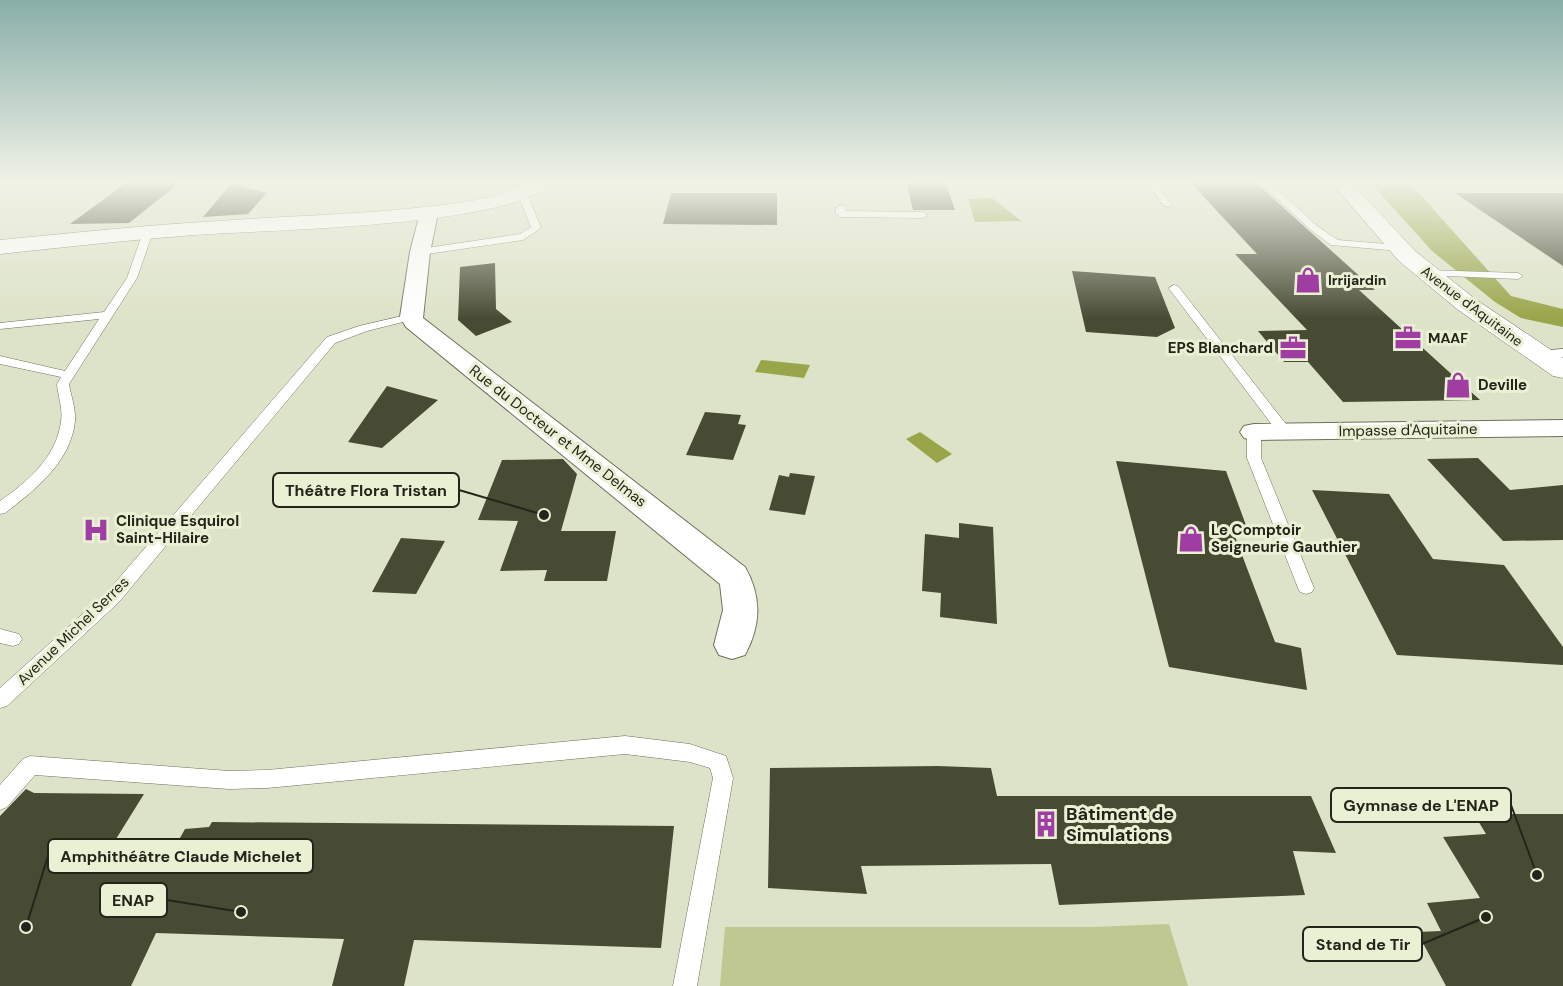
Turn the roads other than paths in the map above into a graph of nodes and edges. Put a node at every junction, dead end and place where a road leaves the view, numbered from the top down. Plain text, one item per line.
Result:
1 (222, 227) edge
2 (426, 227) edge
3 (536, 227) edge
4 (1313, 227) edge
5 (1380, 227) edge
6 (148, 232) junction
7 (0, 247) edge
8 (1399, 248) junction
9 (420, 252) junction
10 (1427, 273) junction
11 (1518, 276) dead end
12 (1174, 288) dead end
13 (106, 315) junction
14 (411, 316) junction
15 (0, 326) edge
16 (1563, 353) edge
17 (1539, 355) junction
18 (0, 360) edge
19 (1563, 370) edge
20 (68, 375) junction
21 (1563, 428) edge
22 (1284, 431) junction
23 (1254, 432) joint
24 (0, 509) edge
25 (1306, 588) dead end
26 (732, 645) dead end
27 (0, 700) edge
28 (0, 800) edge
29 (685, 986) edge

1 - 6 street
2 - 9 street
3 - 9 lane
4 - 8 lane
5 - 8 street, Avenue d'Aquitaine
6 - 7 street
6 - 13 lane
8 - 10 street, Avenue d'Aquitaine
9 - 14 street
10 - 11 lane
10 - 17 street, Avenue d'Aquitaine
12 - 22 lane
13 - 15 lane
13 - 20 lane
14 - 26 street, Rue du Docteur et Mme Delmas
14 - 27 lane, Avenue Michel Serres
16 - 17 lane
17 - 19 street, Avenue d'Aquitaine
18 - 20 lane
20 - 24 lane
21 - 22 street, Impasse d'Aquitaine
22 - 23 street, Impasse d'Aquitaine
23 - 25 lane
28 - 29 lane

